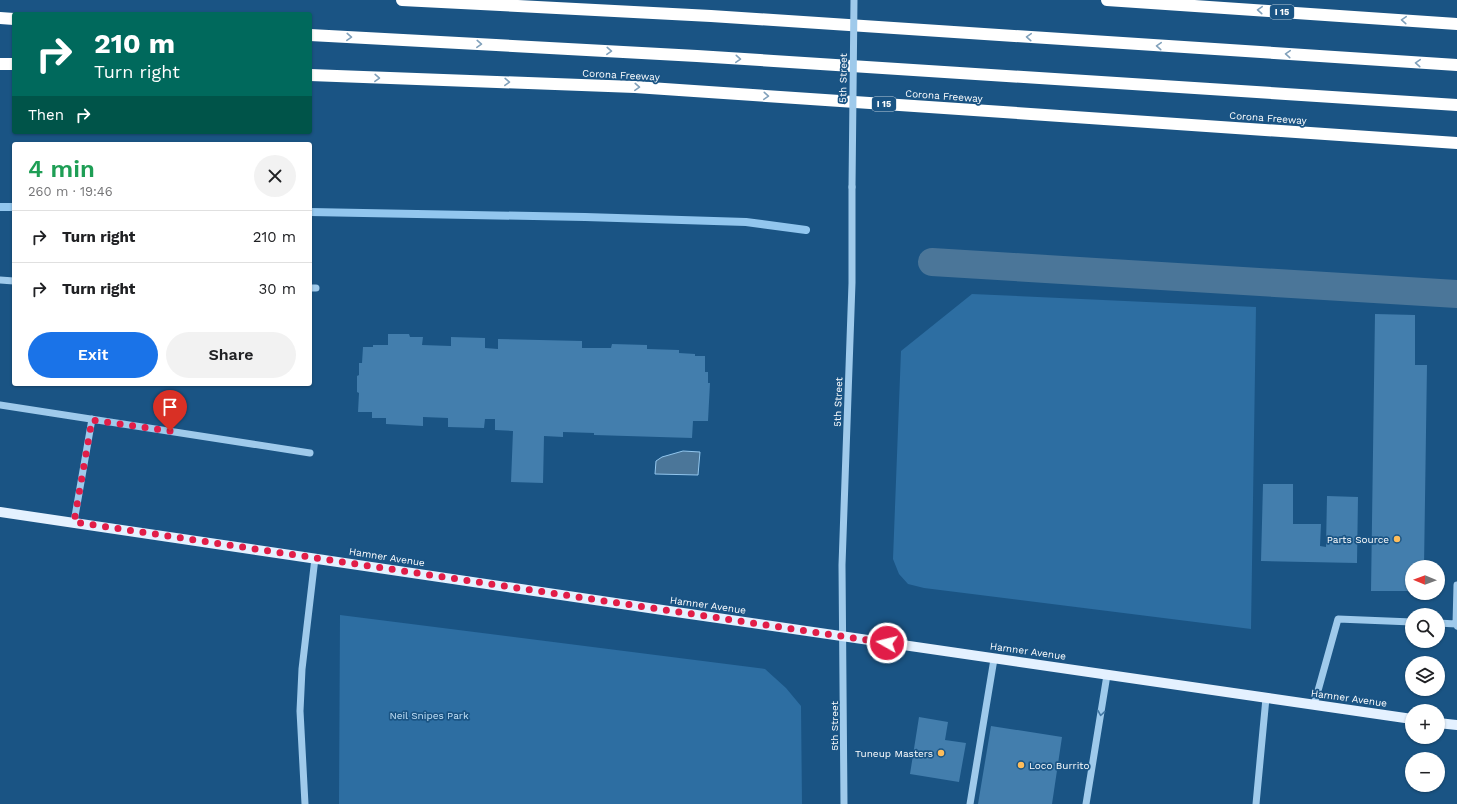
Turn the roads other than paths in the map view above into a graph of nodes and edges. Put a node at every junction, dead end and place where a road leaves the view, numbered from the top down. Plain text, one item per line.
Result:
1 (402, 0) edge
2 (854, 0) edge
3 (1107, 0) edge
4 (0, 18) edge
5 (12, 19) edge
6 (1457, 24) edge
7 (312, 35) edge
8 (0, 64) edge
9 (12, 64) edge
10 (1457, 65) edge
11 (312, 75) edge
12 (1457, 105) edge
13 (1457, 143) edge
14 (0, 280) edge
15 (12, 281) edge
16 (0, 405) edge
17 (92, 420) junction
18 (310, 453) dead end
19 (0, 512) edge
20 (74, 522) junction
21 (315, 558) junction
22 (1457, 585) edge
23 (1405, 622) edge
24 (1445, 624) edge
25 (1456, 625) edge
26 (843, 637) junction
27 (994, 659) junction
28 (1108, 675) junction
29 (1266, 698) junction
30 (1314, 705) junction
31 (1405, 718) edge
32 (1445, 724) edge
33 (1457, 725) edge
34 (305, 804) edge
35 (844, 804) edge
36 (970, 804) edge
37 (1086, 804) edge
38 (1256, 804) edge

10 -> 1 highway
2 - 26 street, 5th Street, bridge
6 -> 3 highway, I 15
4 - 5 highway
7 -> 12 highway
8 - 9 highway
11 -> 13 highway, Corona Freeway / I 15
14 - 15 street
16 - 17 street
17 - 18 street
17 - 20 street
19 - 20 main road, Hamner Avenue
20 - 21 main road, Hamner Avenue
21 - 26 main road, Hamner Avenue
21 - 34 street
22 - 25 street
23 - 30 street
24 - 25 street
26 - 27 main road, Hamner Avenue
26 - 35 street, 5th Street
27 - 28 main road, Hamner Avenue
27 - 36 street
28 - 29 main road, Hamner Avenue
28 -> 37 street
29 - 30 main road, Hamner Avenue
29 - 38 street
30 - 31 main road, Hamner Avenue
32 - 33 main road

